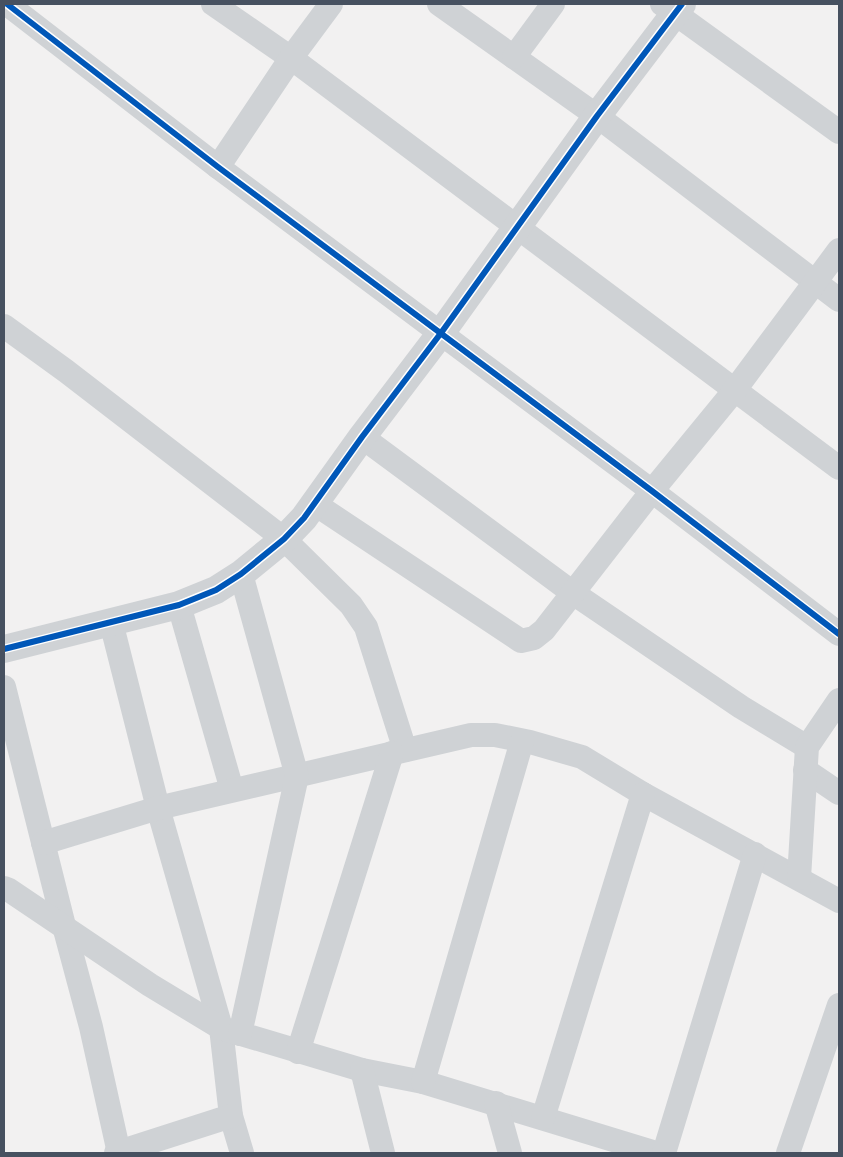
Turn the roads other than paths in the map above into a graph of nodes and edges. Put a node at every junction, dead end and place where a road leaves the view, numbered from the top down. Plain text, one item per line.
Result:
1 (7, 4) edge
2 (213, 4) edge
3 (331, 4) edge
4 (439, 4) edge
5 (553, 4) edge
6 (673, 7) edge
7 (514, 57) junction
8 (290, 58) junction
9 (596, 116) junction
10 (839, 132) edge
11 (218, 167) junction
12 (515, 227) junction
13 (839, 250) edge
14 (815, 281) junction
15 (839, 300) edge
16 (4, 326) edge
17 (441, 333) junction
18 (734, 391) junction
19 (362, 437) junction
20 (839, 468) edge
21 (652, 491) junction
22 (315, 504) junction
23 (284, 539) junction
24 (241, 574) junction
25 (574, 593) junction
26 (179, 605) junction
27 (111, 622) junction
28 (839, 634) edge
29 (4, 649) edge
30 (4, 687) edge
31 (839, 700) edge
32 (522, 741) junction
33 (398, 752) junction
34 (806, 759) junction
35 (297, 776) junction
36 (232, 790) junction
37 (839, 793) edge
38 (643, 794) junction
39 (158, 808) junction
40 (43, 843) junction
41 (755, 854) junction
42 (799, 878) junction
43 (4, 888) edge
44 (839, 901) edge
45 (64, 926) junction
46 (839, 1005) edge
47 (231, 1031) junction
48 (298, 1052) junction
49 (362, 1070) junction
50 (423, 1082) junction
51 (496, 1103) junction
52 (231, 1116) junction
53 (543, 1118) junction
54 (651, 1152) edge
55 (118, 1153) edge
56 (242, 1153) edge
57 (383, 1153) edge
58 (510, 1153) edge
59 (788, 1153) edge

1 - 11 street
2 - 8 street
3 - 8 street
4 - 7 street
5 - 7 street
6 - 9 street
6 - 10 street
7 - 9 street
8 - 11 street
8 - 12 street
9 - 12 street
9 - 14 street
11 - 17 street
12 - 17 street
12 - 18 street
13 - 14 street
14 - 15 street
14 - 18 street
16 - 23 street
17 - 19 street
17 - 21 street
18 - 20 street
18 - 21 street
19 - 22 street
19 - 25 street
21 - 25 street
21 - 28 street
22 - 23 street
22 - 25 street
23 - 24 street
23 - 33 street
24 - 26 street
24 - 35 street
25 - 34 street
26 - 27 street
26 - 36 street
27 - 29 street
27 - 39 street
30 - 40 street
31 - 34 street
32 - 33 street
32 - 38 street
32 - 50 street
33 - 35 street
33 - 48 street
34 - 37 street
34 - 42 street
35 - 36 street
35 - 47 street
36 - 39 street
38 - 41 street
38 - 53 street
39 - 40 street
39 - 47 street
40 - 45 street
41 - 42 street
41 - 54 street
42 - 44 street
43 - 45 street
45 - 47 street
45 - 55 street
46 - 59 street
47 - 48 street
47 - 52 street
48 - 49 street
49 - 50 street
49 - 57 street
50 - 51 street
51 - 53 street
51 - 58 street
52 - 55 street
52 - 56 street
53 - 54 street

